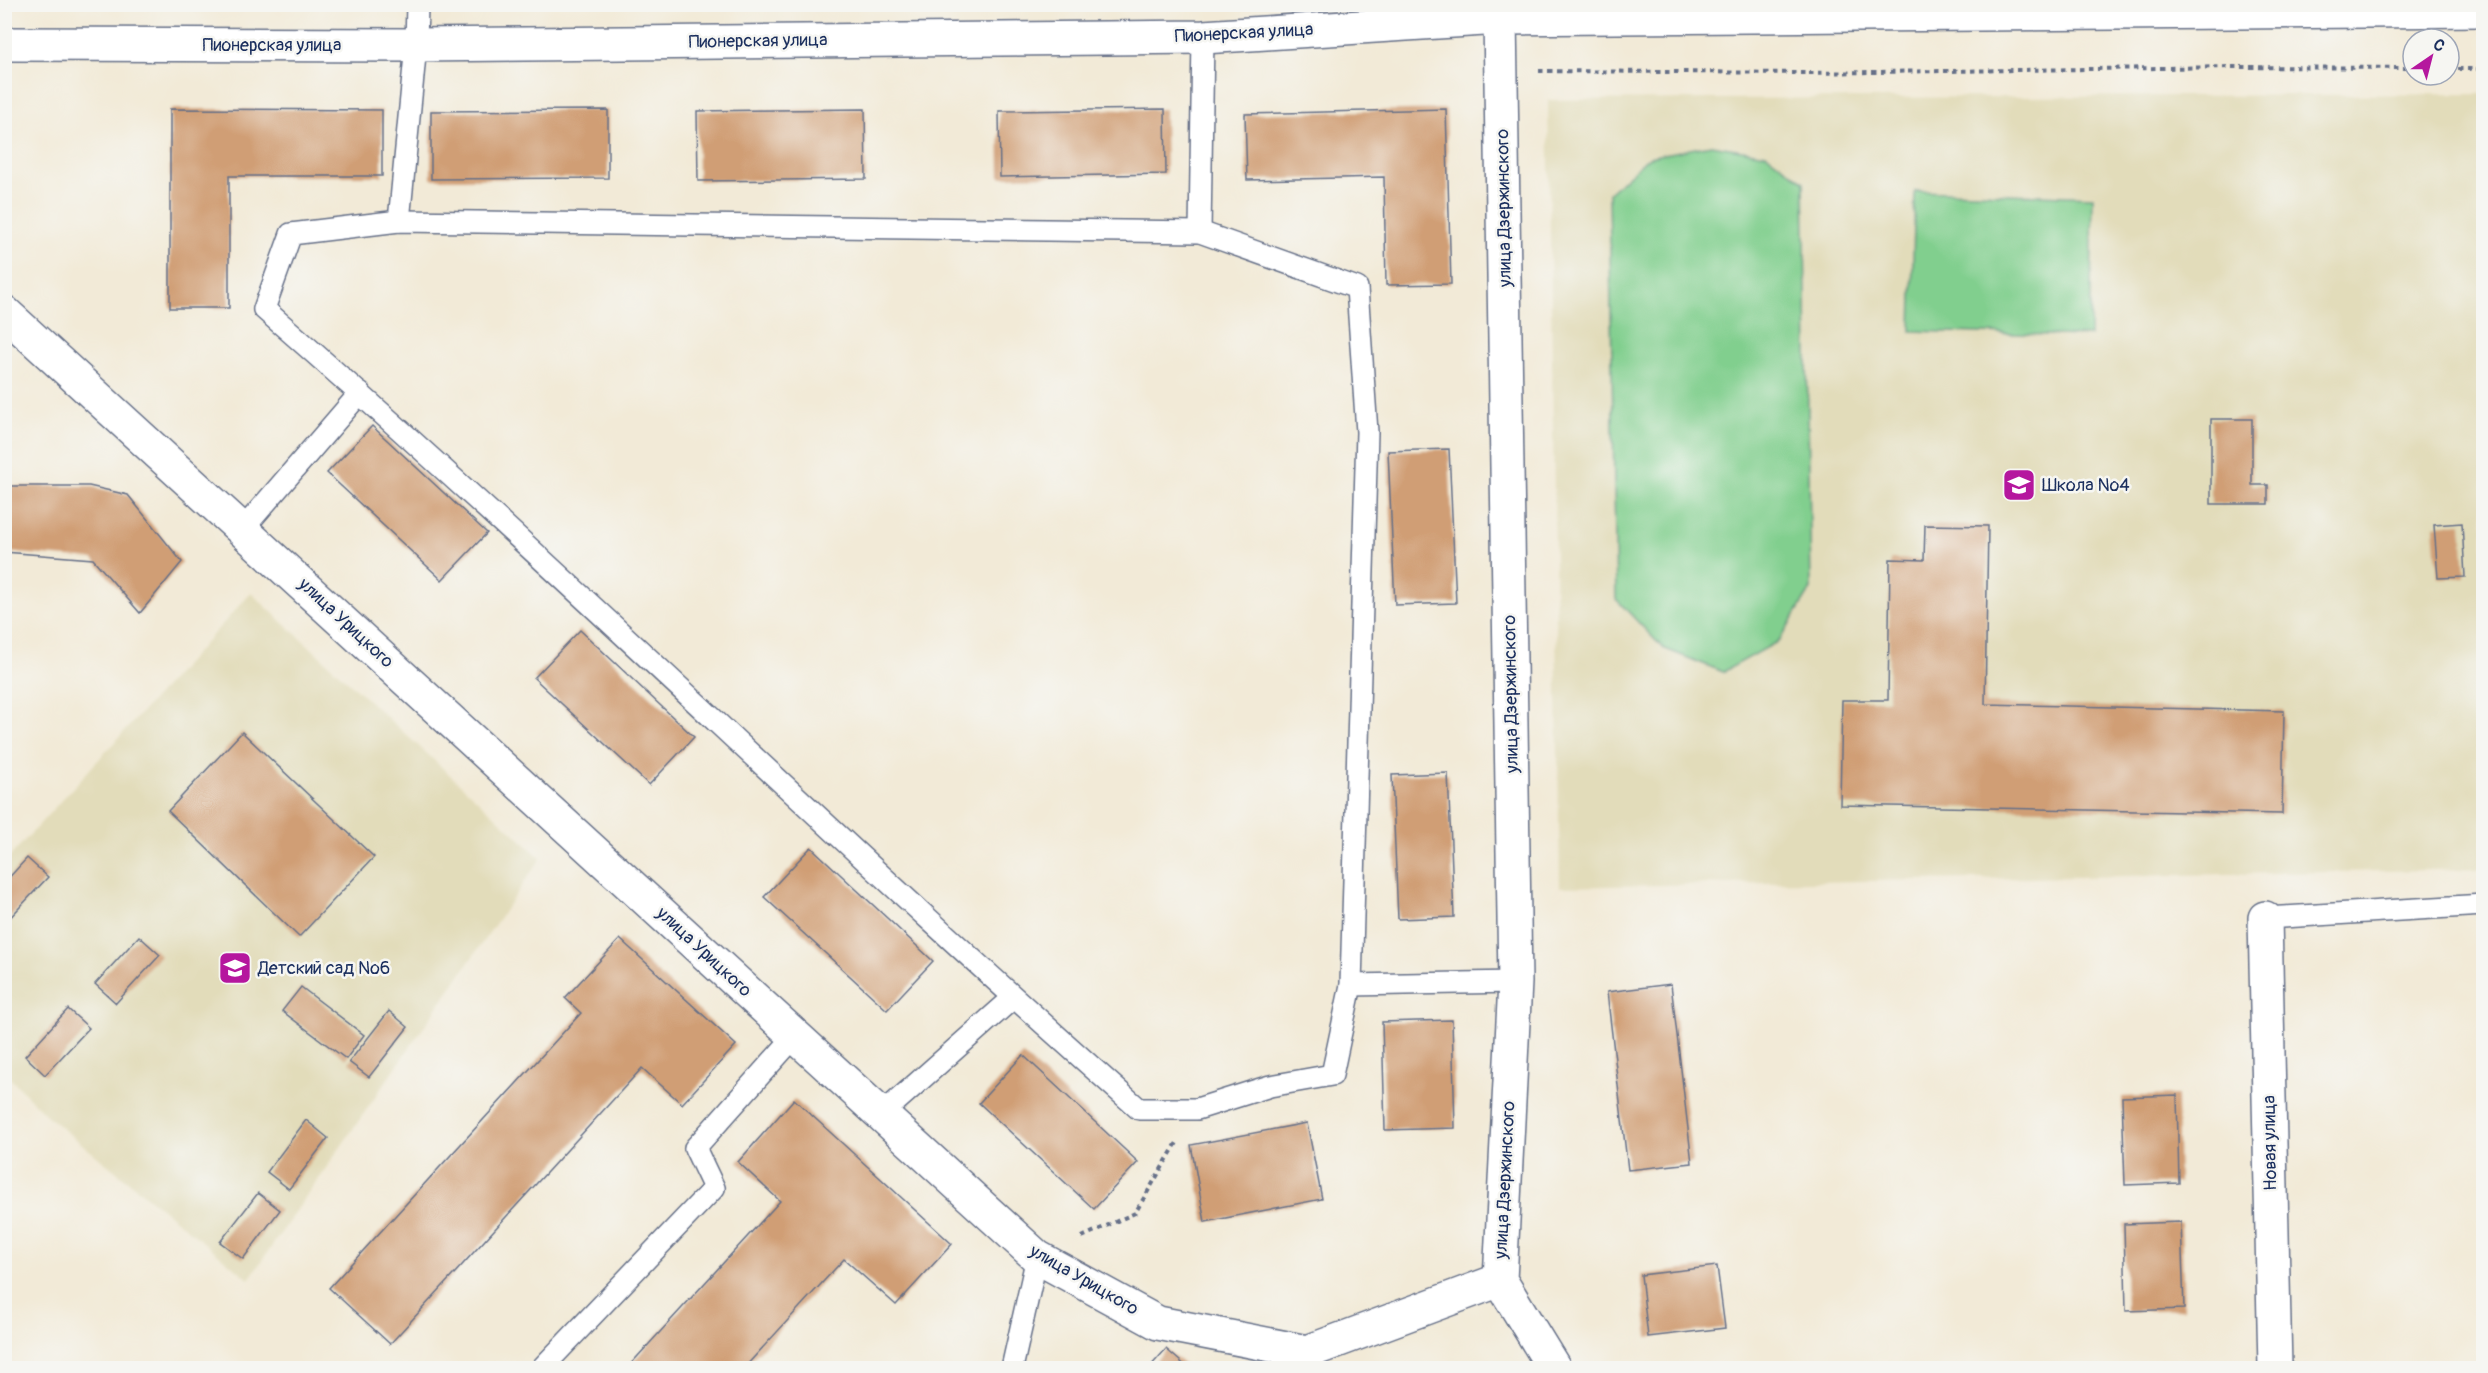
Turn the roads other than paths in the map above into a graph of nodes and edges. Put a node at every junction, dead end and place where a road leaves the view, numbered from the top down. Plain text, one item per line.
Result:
1 (417, 4) edge
2 (2484, 9) edge
3 (1501, 11) edge
4 (1203, 37) junction
5 (4, 44) edge
6 (416, 45) junction
7 (399, 221) junction
8 (1200, 232) junction
9 (4, 312) edge
10 (360, 393) junction
11 (243, 529) junction
12 (2484, 905) edge
13 (2265, 918) joint
14 (1515, 982) junction
15 (1351, 985) junction
16 (1013, 998) junction
17 (795, 1036) junction
18 (882, 1114) junction
19 (1037, 1257) junction
20 (1500, 1280) junction
21 (542, 1368) edge
22 (1012, 1368) edge
23 (1554, 1368) edge
24 (2275, 1368) edge

1 - 6 lane
2 - 3 street, Пионерская улица
3 - 4 street, Пионерская улица
3 - 14 street, улица Дзержинского
4 - 6 street, Пионерская улица
4 - 8 lane
5 - 6 street, Пионерская улица
6 - 7 lane
7 - 8 lane
7 - 10 lane
8 - 15 lane
9 - 11 street, улица Урицкого
10 - 11 lane
10 - 16 lane
11 - 17 street, улица Урицкого
12 - 13 lane
13 - 24 street, Новая улица
14 - 15 lane
14 - 20 street, улица Дзержинского
15 - 16 lane
16 - 18 lane
17 - 18 street, улица Урицкого
17 - 21 lane
18 - 19 street, улица Урицкого
19 - 20 street, улица Урицкого
19 - 22 lane
20 - 23 street, улица Дзержинского

